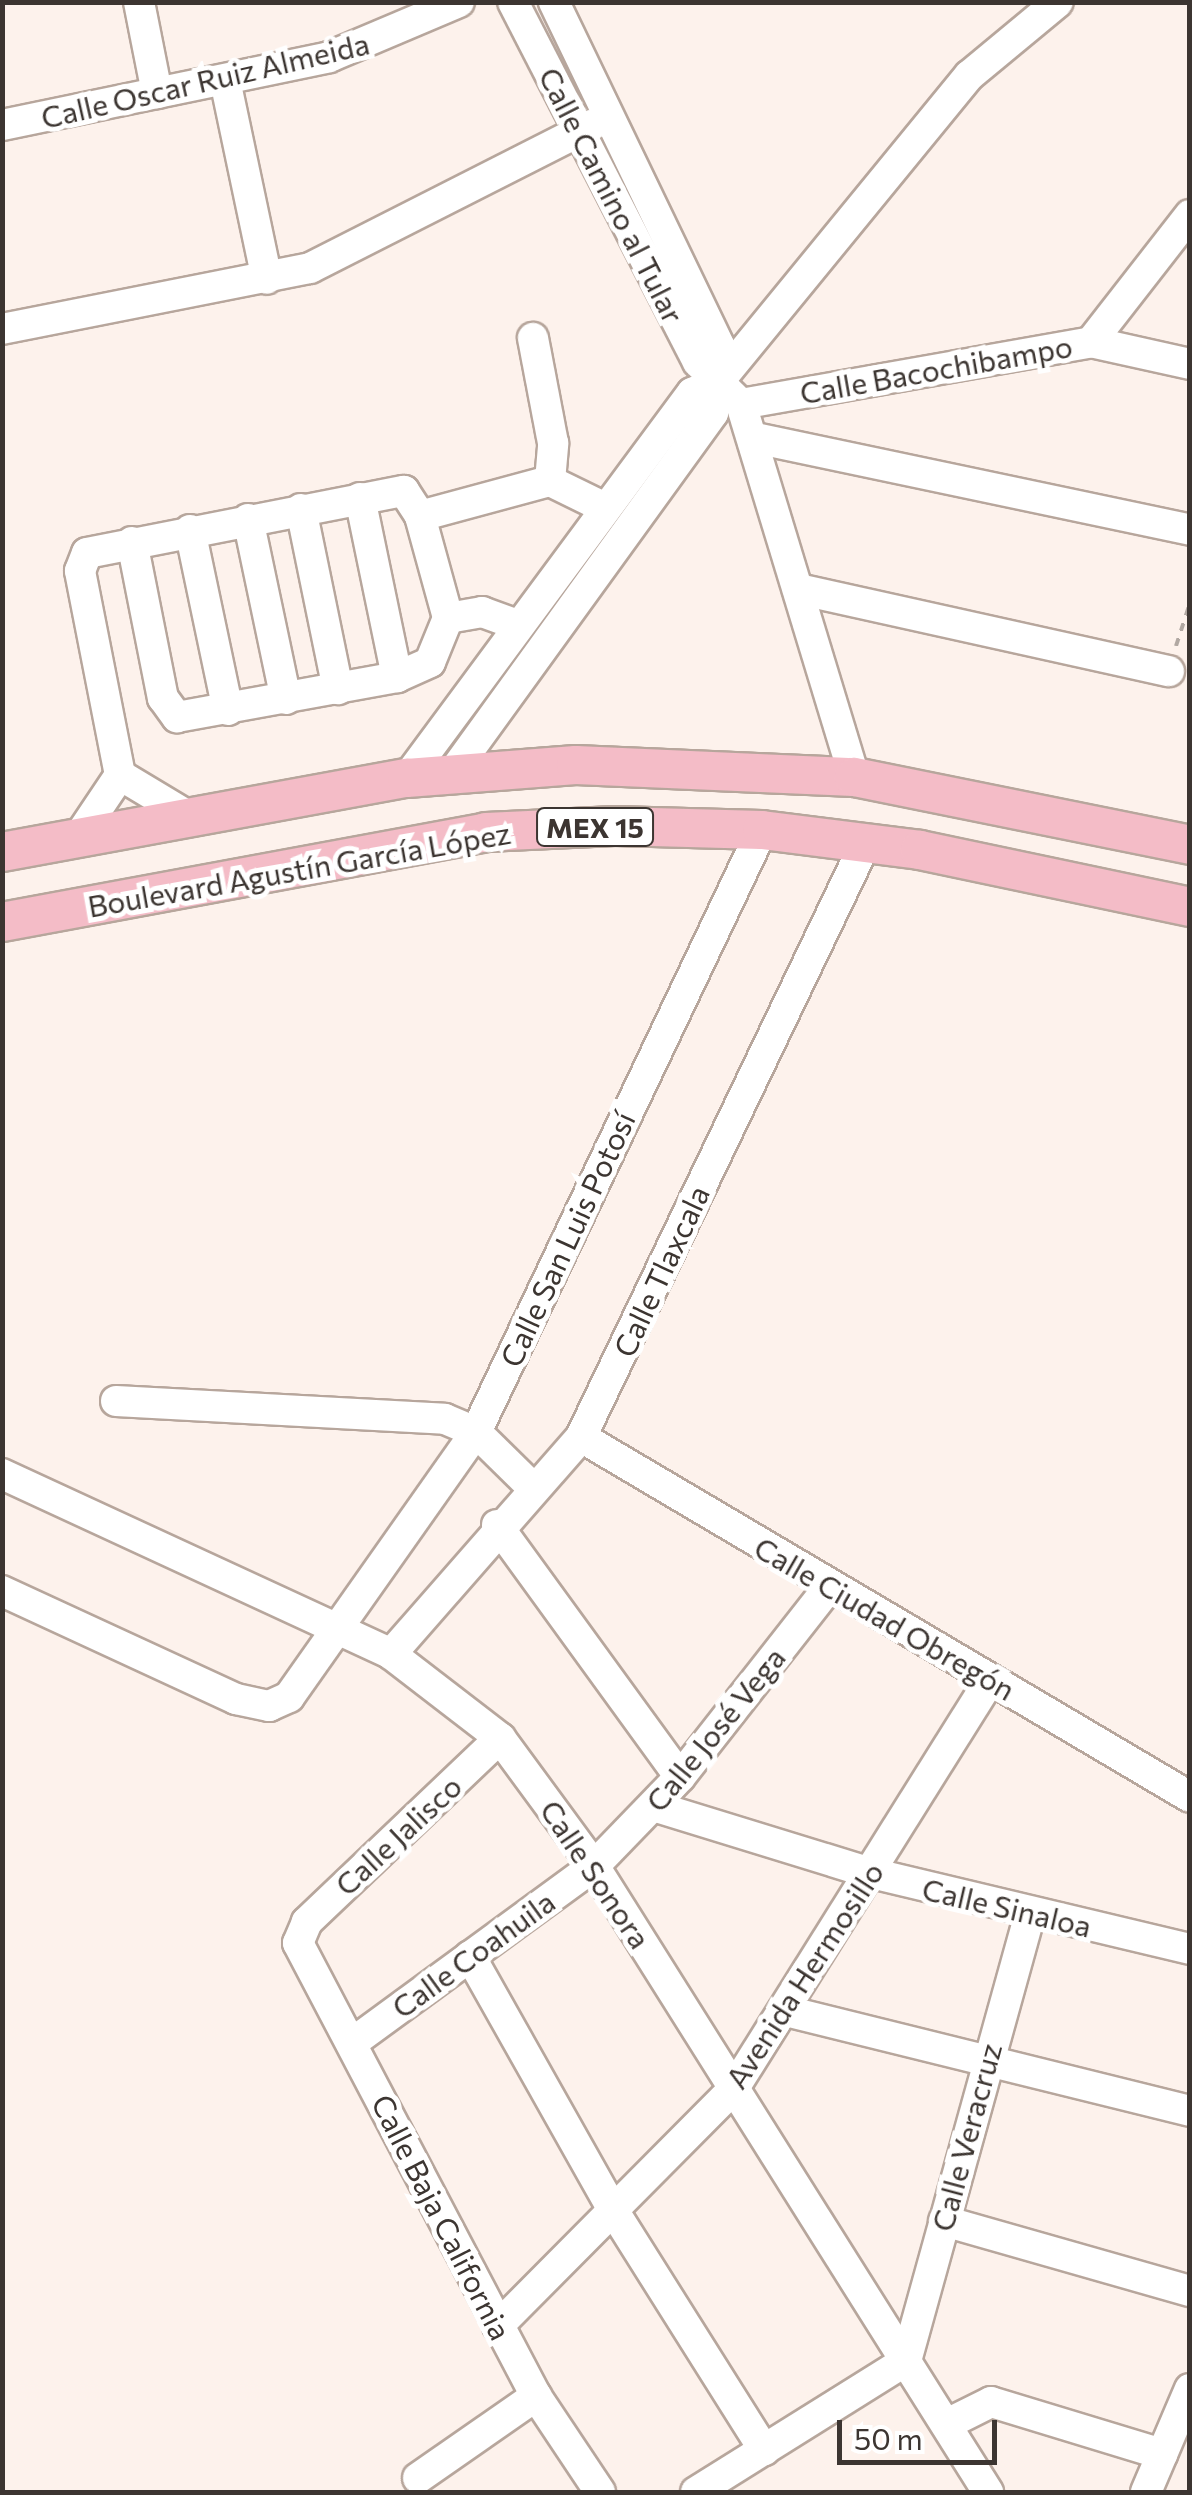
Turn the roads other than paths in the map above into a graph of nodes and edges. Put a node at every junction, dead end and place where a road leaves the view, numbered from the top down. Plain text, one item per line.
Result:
1 (138, 2) edge
2 (459, 2) edge
3 (513, 2) edge
4 (554, 2) edge
5 (1058, 2) edge
6 (226, 80) junction
7 (156, 94) junction
8 (609, 116) junction
9 (2, 126) edge
10 (580, 132) junction
11 (1190, 216) edge
12 (267, 279) junction
13 (2, 329) edge
14 (533, 338) dead end
15 (1092, 342) junction
16 (1190, 364) edge
17 (720, 380) junction
18 (741, 404) junction
19 (755, 438) junction
20 (550, 481) junction
21 (360, 498) junction
22 (301, 508) junction
23 (420, 516) junction
24 (248, 519) junction
25 (594, 519) junction
26 (190, 530) junction
27 (1190, 530) edge
28 (132, 542) junction
29 (610, 550) junction
30 (798, 589) junction
31 (448, 618) junction
32 (518, 625) junction
33 (1169, 671) road end
34 (397, 677) junction
35 (338, 689) junction
36 (286, 699) junction
37 (228, 710) junction
38 (120, 774) junction
39 (452, 775) junction
40 (407, 778) junction
41 (854, 778) junction
42 (190, 817) junction
43 (762, 830) junction
44 (77, 838) junction
45 (865, 844) junction
46 (1190, 846) edge
47 (2, 852) edge
48 (1190, 907) edge
49 (2, 922) edge
50 (116, 1401) dead end
51 (476, 1432) junction
52 (581, 1438) junction
53 (2, 1474) edge
54 (531, 1486) junction
55 (497, 1525) junction
56 (830, 1586) junction
57 (2, 1590) edge
58 (334, 1625) junction
59 (390, 1654) junction
60 (990, 1680) junction
61 (500, 1738) junction
62 (680, 1777) junction
63 (1190, 1797) edge
64 (654, 1806) junction
65 (594, 1866) junction
66 (871, 1874) junction
67 (1030, 1914) junction
68 (299, 1935) joint
69 (1190, 1948) edge
70 (470, 1956) junction
71 (786, 2011) junction
72 (352, 2043) junction
73 (983, 2064) junction
74 (734, 2088) junction
75 (1190, 2110) edge
76 (613, 2210) junction
77 (944, 2221) junction
78 (1190, 2291) edge
79 (498, 2326) junction
80 (906, 2361) junction
81 (1190, 2389) edge
82 (536, 2396) junction
83 (947, 2424) junction
84 (764, 2450) junction
85 (1162, 2454) junction
86 (418, 2478) dead end
87 (600, 2492) edge
88 (696, 2492) edge
89 (988, 2492) edge
90 (1146, 2492) edge

1 - 7 street
2 - 6 street, Calle Oscar Ruiz Almeida
3 - 10 street, Calle Camino al Tular
4 - 8 street, Calle Camino al Tular
5 - 17 street
6 - 7 street, Calle Oscar Ruiz Almeida
6 - 12 street
7 - 9 street, Calle Oscar Ruiz Almeida
8 - 10 street
8 - 17 street, Calle Camino al Tular
10 - 12 street
10 - 17 street, Calle Camino al Tular
11 - 15 street
12 - 13 street
14 - 20 street
15 - 16 street, Calle Bacochibampo
15 - 18 street, Calle Bacochibampo
17 - 18 street, Calle Camino al Tular
17 - 25 street
17 - 29 street
18 - 19 street, Calle Camino al Tular
19 - 27 street
19 - 30 street, Calle Camino al Tular
20 - 23 street
20 - 25 street
21 - 22 street
21 - 23 street
21 - 34 street
22 - 24 street
22 - 35 street
23 - 31 street
24 - 26 street
24 - 36 street
25 - 29 street
25 - 32 street
26 - 28 street
26 - 37 street
28 - 37 street
28 - 38 street
29 - 39 street
30 - 33 street
30 - 41 street, Calle Camino al Tular
31 - 32 street
31 - 34 street
32 - 40 street
34 - 35 street
35 - 36 street
36 - 37 street
38 - 42 street
38 - 44 street
39 - 40 main road, Boulevard Agustín García López / MEX 15
39 - 41 main road, Boulevard Agustín García López / MEX 15
40 - 42 main road, Boulevard Agustín García López / MEX 15
41 - 46 main road, Boulevard Agustín García López / MEX 15
42 - 44 main road, Boulevard Agustín García López / MEX 15
43 - 45 main road, Boulevard Agustín García López / MEX 15
43 - 49 main road, Boulevard Agustín García López / MEX 15
43 - 51 street, Calle San Luis Potosí
44 - 47 main road, Boulevard Agustín García López / MEX 15
45 - 48 main road, Boulevard Agustín García López / MEX 15
45 - 52 street, Calle Tlaxcala
50 - 51 street
51 - 54 street
51 - 58 street, Calle San Luis Potosí
52 - 54 street, Calle Tlaxcala
52 - 56 street, Calle Ciudad Obregón
53 - 58 street, Calle Sonora
54 - 55 street, Calle Tlaxcala
55 - 59 street, Calle Tlaxcala
55 - 62 street
56 - 60 street, Calle Ciudad Obregón
56 - 62 street, Calle José Vega
57 - 58 street, Calle San Luis Potosí
58 - 59 street, Calle Sonora
59 - 61 street, Calle Sonora
60 - 63 street, Calle Ciudad Obregón
60 - 66 street, Avenida Hermosillo
61 - 65 street, Calle Sonora
61 - 68 street, Calle Jalisco
62 - 64 street, Calle José Vega
64 - 65 street, Calle José Vega
64 - 66 street, Calle Sinaloa
65 - 70 street, Calle Coahuila
65 - 74 street, Calle Sonora
66 - 67 street, Calle Sinaloa
66 - 71 street, Avenida Hermosillo
67 - 69 street, Calle Sinaloa
67 - 73 street, Calle Veracruz
68 - 72 street, Calle Baja California
70 - 72 street, Calle Coahuila
70 - 76 street
71 - 73 street
71 - 74 street, Avenida Hermosillo
72 - 79 street, Calle Baja California
73 - 75 street
73 - 77 street, Calle Veracruz
74 - 76 street, Avenida Hermosillo
74 - 80 street, Calle Sonora
76 - 79 street, Avenida Hermosillo
76 - 84 street
77 - 78 street
77 - 80 street, Calle Veracruz
79 - 82 street, Calle Baja California
80 - 83 street, Calle Sonora
80 - 84 street
81 - 85 street
82 - 86 street
82 - 87 street, Calle Baja California
83 - 85 street
83 - 89 street, Calle Sonora
84 - 88 street
85 - 90 street

